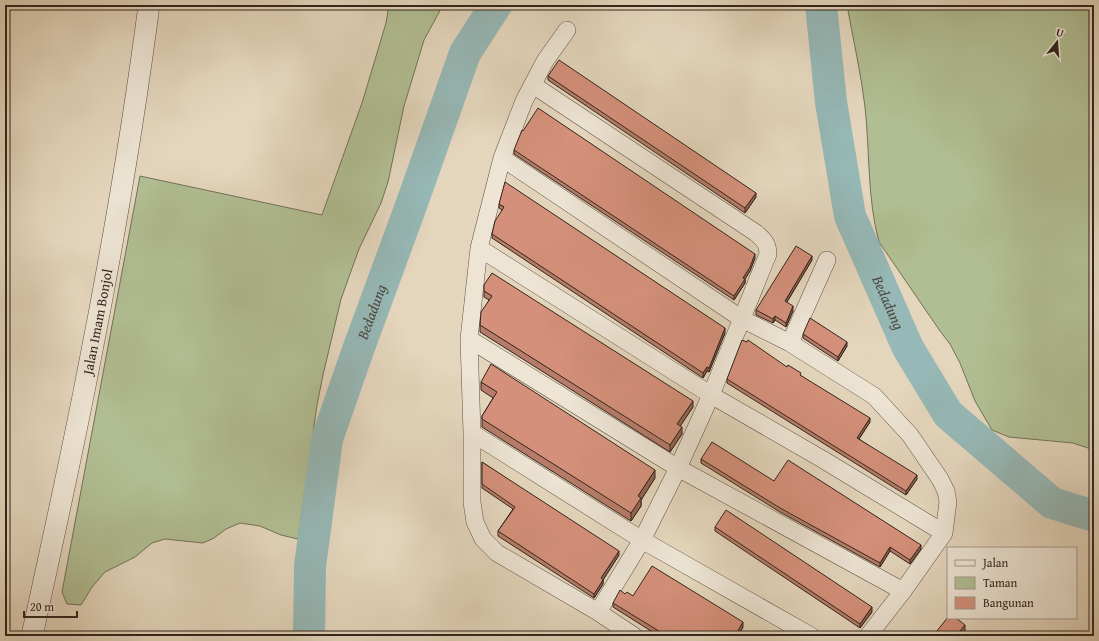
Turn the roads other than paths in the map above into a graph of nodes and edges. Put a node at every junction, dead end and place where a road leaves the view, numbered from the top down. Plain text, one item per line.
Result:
1 (149, 5) edge
2 (567, 30) dead end
3 (533, 85) junction
4 (502, 158) junction
5 (479, 248) junction
6 (827, 260) dead end
7 (742, 319) junction
8 (470, 339) junction
9 (790, 343) junction
10 (711, 395) junction
11 (472, 433) junction
12 (678, 468) junction
13 (944, 533) junction
14 (642, 540) junction
15 (903, 591) junction
16 (598, 612) junction
17 (32, 636) edge
18 (634, 636) edge
19 (811, 636) edge
20 (868, 636) edge

1 - 17 street, Jalan Imam Bonjol
2 - 3 street
3 - 4 street
3 - 7 street
4 - 5 street
4 - 7 street
5 - 8 street
5 - 10 street
6 - 9 street
7 - 9 street
7 - 10 street
8 - 11 street
8 - 12 street
9 - 13 street
10 - 12 street
10 - 13 street
11 - 14 street
11 - 16 street
12 - 14 street
12 - 15 street
13 - 15 street
14 - 16 street
14 - 19 street
15 - 20 street
16 - 18 street

